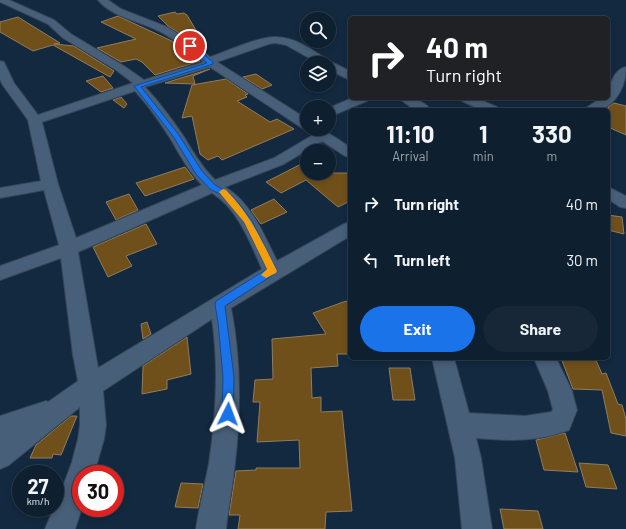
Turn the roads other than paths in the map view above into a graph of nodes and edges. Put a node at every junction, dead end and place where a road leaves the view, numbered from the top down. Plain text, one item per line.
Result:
1 (2, 0) edge
2 (102, 0) edge
3 (314, 56) edge
4 (210, 62) junction
5 (0, 64) edge
6 (336, 69) edge
7 (626, 70) edge
8 (348, 75) edge
9 (140, 85) junction
10 (610, 93) edge
11 (358, 100) edge
12 (407, 100) edge
13 (470, 100) edge
14 (602, 100) edge
15 (421, 108) edge
16 (488, 108) edge
17 (592, 108) edge
18 (336, 110) edge
19 (35, 120) junction
20 (300, 120) edge
21 (303, 136) edge
22 (324, 136) edge
23 (348, 152) edge
24 (50, 184) junction
25 (212, 187) junction
26 (0, 193) edge
27 (610, 193) edge
28 (626, 203) edge
29 (348, 229) edge
30 (70, 248) junction
31 (273, 271) junction
32 (0, 273) edge
33 (220, 304) junction
34 (444, 360) edge
35 (545, 360) edge
36 (91, 386) junction
37 (56, 410) junction
38 (460, 425) junction
39 (0, 428) edge
40 (0, 456) edge
41 (60, 529) edge
42 (211, 529) edge
43 (477, 529) edge

1 - 9 street
2 - 4 street
3 - 4 street
4 - 9 street
4 - 20 street
5 - 19 street
6 - 8 street
7 - 10 street
9 - 19 street
9 - 25 street
11 - 18 street
12 - 15 street
13 - 16 street
14 - 17 street
19 - 24 street
21 - 25 street
22 - 23 street
24 - 26 street
24 - 30 street
25 - 30 street
25 - 31 street
27 - 28 street
29 - 31 street
30 - 32 street
30 - 36 street
31 - 33 street
33 - 36 street
33 - 42 street
34 - 38 street
35 - 38 street
36 - 37 street
36 - 41 street
37 - 39 street
37 - 40 street
38 - 43 street

